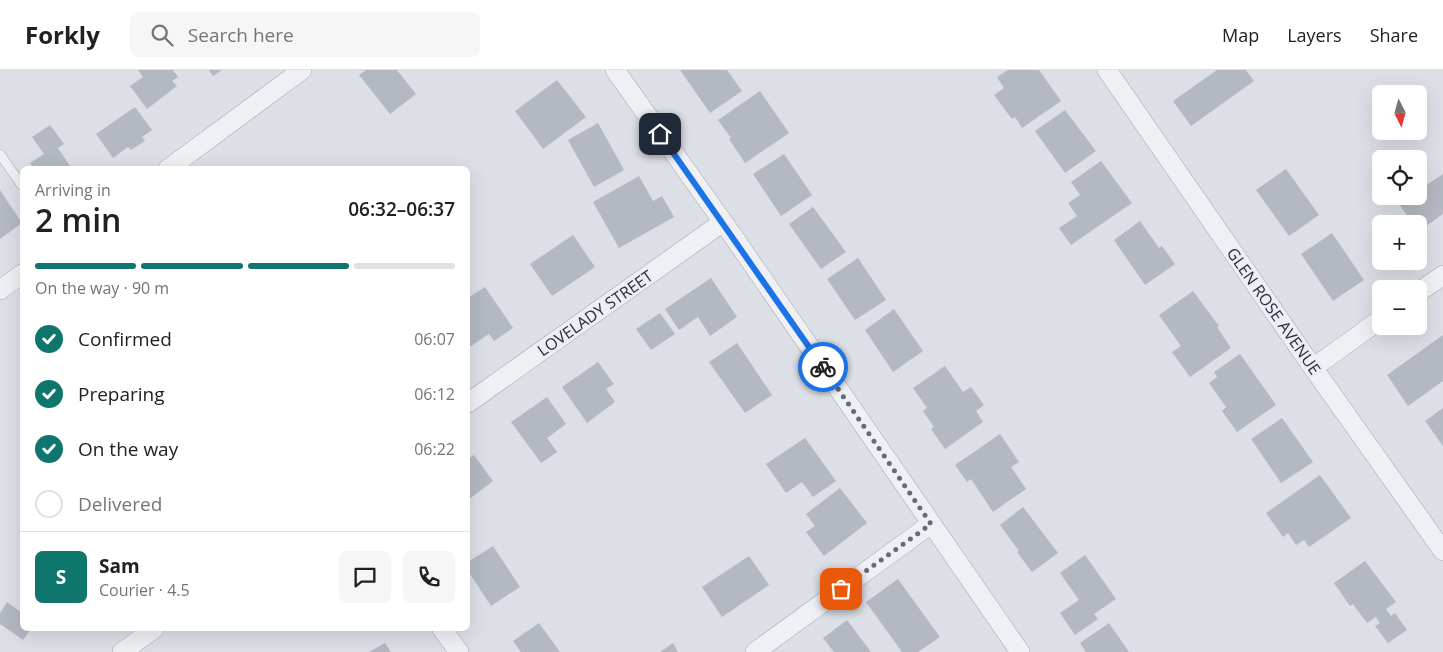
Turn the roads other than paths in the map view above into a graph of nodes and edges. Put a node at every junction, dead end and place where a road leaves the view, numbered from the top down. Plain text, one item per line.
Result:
1 (302, 70) edge
2 (615, 70) edge
3 (1110, 71) edge
4 (0, 154) edge
5 (172, 166) edge
6 (20, 183) edge
7 (723, 222) junction
8 (20, 275) edge
9 (1443, 275) edge
10 (1427, 286) edge
11 (0, 290) edge
12 (1372, 325) edge
13 (1313, 368) junction
14 (470, 402) edge
15 (931, 524) junction
16 (1443, 551) edge
17 (151, 631) edge
18 (443, 631) edge
19 (122, 652) edge
20 (459, 652) edge
21 (755, 652) edge
22 (1020, 652) edge

1 - 5 street
2 - 7 street
3 - 13 street, GLEN ROSE AVENUE
4 - 6 lane
7 - 14 street, LOVELADY STREET
7 - 15 street
8 - 11 street
9 - 10 street
12 - 13 street
13 - 16 street, GLEN ROSE AVENUE
15 - 21 street
15 - 22 street
17 - 19 street
18 - 20 street

